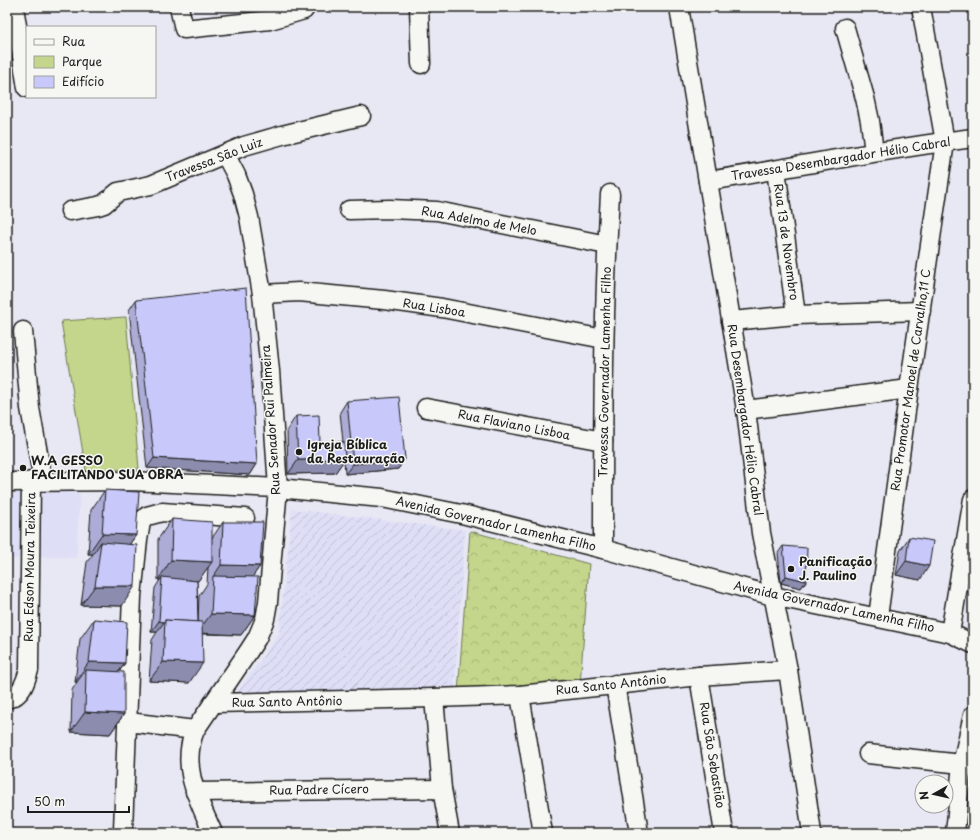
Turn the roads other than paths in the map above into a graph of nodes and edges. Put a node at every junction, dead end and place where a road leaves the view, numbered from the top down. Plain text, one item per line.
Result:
1 (14, 7) edge
2 (179, 7) edge
3 (419, 7) edge
4 (679, 7) edge
5 (921, 7) edge
6 (304, 10) dead end
7 (844, 28) dead end
8 (421, 64) dead end
9 (26, 84) edge
10 (361, 116) dead end
11 (973, 138) edge
12 (945, 142) junction
13 (874, 152) junction
14 (225, 154) junction
15 (776, 170) junction
16 (708, 180) junction
17 (610, 194) dead end
18 (349, 210) dead end
19 (70, 211) dead end
20 (607, 245) junction
21 (262, 294) junction
22 (921, 311) junction
23 (796, 315) junction
24 (732, 321) junction
25 (22, 331) dead end
26 (604, 339) junction
27 (909, 389) junction
28 (426, 408) dead end
29 (746, 410) junction
30 (603, 441) junction
31 (37, 481) junction
32 (7, 482) edge
33 (278, 488) junction
34 (973, 498) edge
35 (245, 518) dead end
36 (603, 549) junction
37 (773, 596) junction
38 (878, 617) junction
39 (950, 633) junction
40 (973, 644) edge
41 (788, 670) junction
42 (699, 676) junction
43 (614, 684) junction
44 (520, 695) junction
45 (434, 698) junction
46 (7, 699) edge
47 (213, 703) junction
48 (973, 715) edge
49 (128, 722) junction
50 (189, 729) junction
51 (868, 754) dead end
52 (962, 764) junction
53 (442, 789) junction
54 (195, 792) junction
55 (123, 830) dead end
56 (213, 833) edge
57 (450, 833) edge
58 (542, 833) edge
59 (639, 833) edge
60 (724, 833) edge
61 (812, 833) edge
62 (955, 833) edge

1 - 9 street
2 - 6 street
3 - 8 street
4 - 16 street, Rua Desembargador Hélio Cabral
5 - 12 street, Rua Promotor Manoel de Carvalho,11 C
7 - 13 street
10 - 14 street, Travessa São Luiz
11 - 12 street, Travessa Desembargador Hélio Cabral
12 - 13 street, Travessa Desembargador Hélio Cabral
12 - 22 street, Rua Promotor Manoel de Carvalho,11 C
13 - 15 street, Travessa Desembargador Hélio Cabral
14 - 19 street, Travessa São Luiz
14 - 21 street, Rua Senador Rui Palmeira
15 - 16 street, Travessa Desembargador Hélio Cabral
15 - 23 street, Rua 13 de Novembro
16 - 24 street, Rua Desembargador Hélio Cabral
17 - 20 street, Travessa Governador Lamenha Filho
18 - 20 street, Rua Adelmo de Melo
20 - 26 street, Travessa Governador Lamenha Filho
21 - 26 street, Rua Lisboa
21 - 33 street, Rua Senador Rui Palmeira
22 - 23 street
22 - 27 street, Rua Promotor Manoel de Carvalho,11 C
23 - 24 street
24 - 29 street, Rua Desembargador Hélio Cabral
25 - 31 street, Rua Edson Moura Teixeira
26 - 30 street, Travessa Governador Lamenha Filho
27 - 29 street
27 - 38 street, Rua Promotor Manoel de Carvalho,11 C
28 - 30 street, Rua Flaviano Lisboa
29 - 37 street, Rua Desembargador Hélio Cabral
30 - 36 street, Travessa Governador Lamenha Filho
31 - 32 street, Avenida Governador Lamenha Filho
31 - 33 street, Avenida Governador Lamenha Filho
31 - 46 street, Rua Edson Moura Teixeira
33 - 36 street, Avenida Governador Lamenha Filho
33 - 47 street, Rua Senador Rui Palmeira
34 - 39 street
35 - 49 street
36 - 37 street, Avenida Governador Lamenha Filho
37 - 38 street, Avenida Governador Lamenha Filho
37 - 41 street, Rua Desembargador Hélio Cabral
38 - 39 street, Avenida Governador Lamenha Filho
39 - 40 street, Avenida Governador Lamenha Filho
41 - 42 street, Rua Santo Antônio
41 - 61 street, Rua Desembargador Hélio Cabral
42 - 43 street, Rua Santo Antônio
42 - 60 street, Rua São Sebastião
43 - 44 street, Rua Santo Antônio
43 - 59 street
44 - 45 street, Rua Santo Antônio
44 - 58 street
45 - 47 street, Rua Santo Antônio
45 - 53 street
47 - 50 street, Rua Senador Rui Palmeira
48 - 52 street
49 - 50 street
49 - 55 street
50 - 54 street, Rua Senador Rui Palmeira
51 - 52 street
52 - 62 street
53 - 54 street, Rua Padre Cícero
53 - 57 street
54 - 56 street, Rua Senador Rui Palmeira

